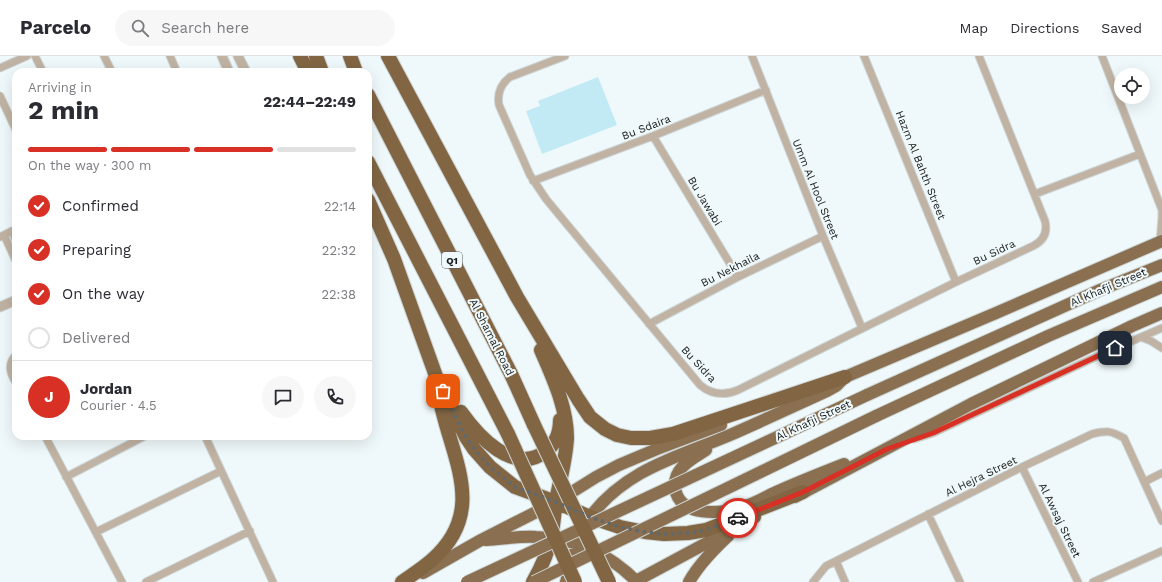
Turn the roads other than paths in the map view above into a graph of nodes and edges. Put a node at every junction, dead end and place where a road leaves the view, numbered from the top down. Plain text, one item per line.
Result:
1 (27, 56) edge
2 (35, 56) edge
3 (104, 56) edge
4 (170, 56) edge
5 (222, 56) edge
6 (238, 56) edge
7 (300, 56) edge
8 (316, 56) edge
9 (350, 56) edge
10 (388, 56) edge
11 (564, 56) edge
12 (752, 56) edge
13 (864, 56) edge
14 (979, 56) edge
15 (1102, 56) edge
16 (0, 68) edge
17 (41, 68) edge
18 (110, 68) edge
19 (175, 68) edge
20 (227, 68) edge
21 (244, 68) edge
22 (306, 68) edge
23 (320, 68) edge
24 (354, 68) edge
25 (766, 90) junction
26 (0, 96) edge
27 (372, 103) edge
28 (12, 122) edge
29 (653, 136) junction
30 (1140, 154) junction
31 (372, 170) edge
32 (533, 181) junction
33 (1035, 194) junction
34 (372, 209) edge
35 (1162, 210) edge
36 (1162, 216) edge
37 (12, 231) edge
38 (2, 236) edge
39 (822, 236) junction
40 (1161, 242) edge
41 (12, 254) edge
42 (1162, 265) edge
43 (738, 277) junction
44 (956, 282) junction
45 (1162, 287) edge
46 (517, 297) junction
47 (12, 302) edge
48 (0, 307) edge
49 (1162, 313) edge
50 (649, 324) junction
51 (862, 328) junction
52 (1162, 328) edge
53 (1141, 337) junction
54 (1162, 348) edge
55 (12, 360) edge
56 (12, 374) edge
57 (845, 377) junction
58 (437, 379) junction
59 (560, 396) junction
60 (729, 435) junction
61 (47, 440) edge
62 (137, 440) edge
63 (207, 440) edge
64 (887, 449) junction
65 (1022, 468) junction
66 (221, 471) junction
67 (1162, 473) edge
68 (66, 477) junction
69 (1144, 482) junction
70 (803, 492) junction
71 (556, 502) junction
72 (928, 514) junction
73 (590, 517) junction
74 (1162, 521) edge
75 (740, 524) junction
76 (250, 531) junction
77 (96, 532) junction
78 (551, 539) junction
79 (481, 540) junction
80 (578, 544) junction
81 (1162, 551) edge
82 (836, 561) junction
83 (122, 582) edge
84 (146, 582) edge
85 (273, 582) edge
86 (402, 582) edge
87 (407, 582) edge
88 (467, 582) edge
89 (533, 582) edge
90 (566, 582) edge
91 (575, 582) edge
92 (609, 582) edge
93 (636, 582) edge
94 (689, 582) edge
95 (813, 582) edge
96 (845, 582) edge
97 (960, 582) edge
98 (1078, 582) edge
99 (1093, 582) edge

1 - 16 street
2 - 17 street
3 - 18 street
4 - 19 street
5 - 20 street
6 - 21 street
7 - 22 highway
8 - 23 highway
9 - 24 highway
10 - 46 highway
11 - 32 street, Bu Sidra
12 - 25 street, Umm Al Hool Street
13 - 44 street, Hazm Al Bahth Street
14 - 33 street, Bu Sidra
15 - 30 street
25 - 29 street, Bu Sdaira
25 - 39 street, Umm Al Hool Street
26 - 28 street
27 - 92 highway, Al Shamal Road / Q1, bridge
29 - 32 street, Bu Sdaira
29 - 43 street, Bu Jawabi
30 - 33 street
30 - 35 street
31 - 91 highway, bridge
32 - 50 street, Bu Sidra
33 - 44 street, Bu Sidra
34 - 58 highway
35 - 36 street
36 - 40 street
37 - 38 street
38 - 41 street
39 - 43 street, Bu Nekhaila
39 - 51 street, Umm Al Hool Street
40 - 57 highway
42 - 88 highway, Al Khafji Street, bridge
43 - 50 street, Bu Nekhaila
44 - 51 street, Bu Sidra
45 - 89 highway, Al Khafji Street, bridge
46 - 57 highway
46 - 59 highway
47 - 48 street
49 - 64 highway
50 - 51 street, Bu Sidra
52 - 53 street
53 - 54 street
53 - 64 street
55 - 56 street
57 - 60 highway
57 - 71 highway
58 - 59 highway
58 - 71 highway
58 - 86 highway
59 - 71 highway
60 - 64 highway
60 - 73 highway
61 - 68 street
62 - 68 street
63 - 66 street
64 - 70 highway
65 - 69 street, Al Hejra Street
65 - 72 street, Al Hejra Street
65 - 98 street, Al Awsaj Street
66 - 76 street
66 - 77 street
67 - 69 street
68 - 77 street
69 - 74 street, Al Hejra Street
70 - 73 highway
70 - 75 highway
71 - 73 highway
71 - 78 highway
71 - 79 highway
72 - 82 street, Al Hejra Street
72 - 97 street
73 - 80 highway
75 - 93 highway
75 - 94 highway
76 - 84 street
76 - 85 street
77 - 83 street
78 - 79 highway
78 - 80 highway
78 - 89 highway
79 - 87 highway
80 - 90 highway
80 - 93 highway
81 - 99 street
82 - 95 street, Al Hejra Street
82 - 96 street

